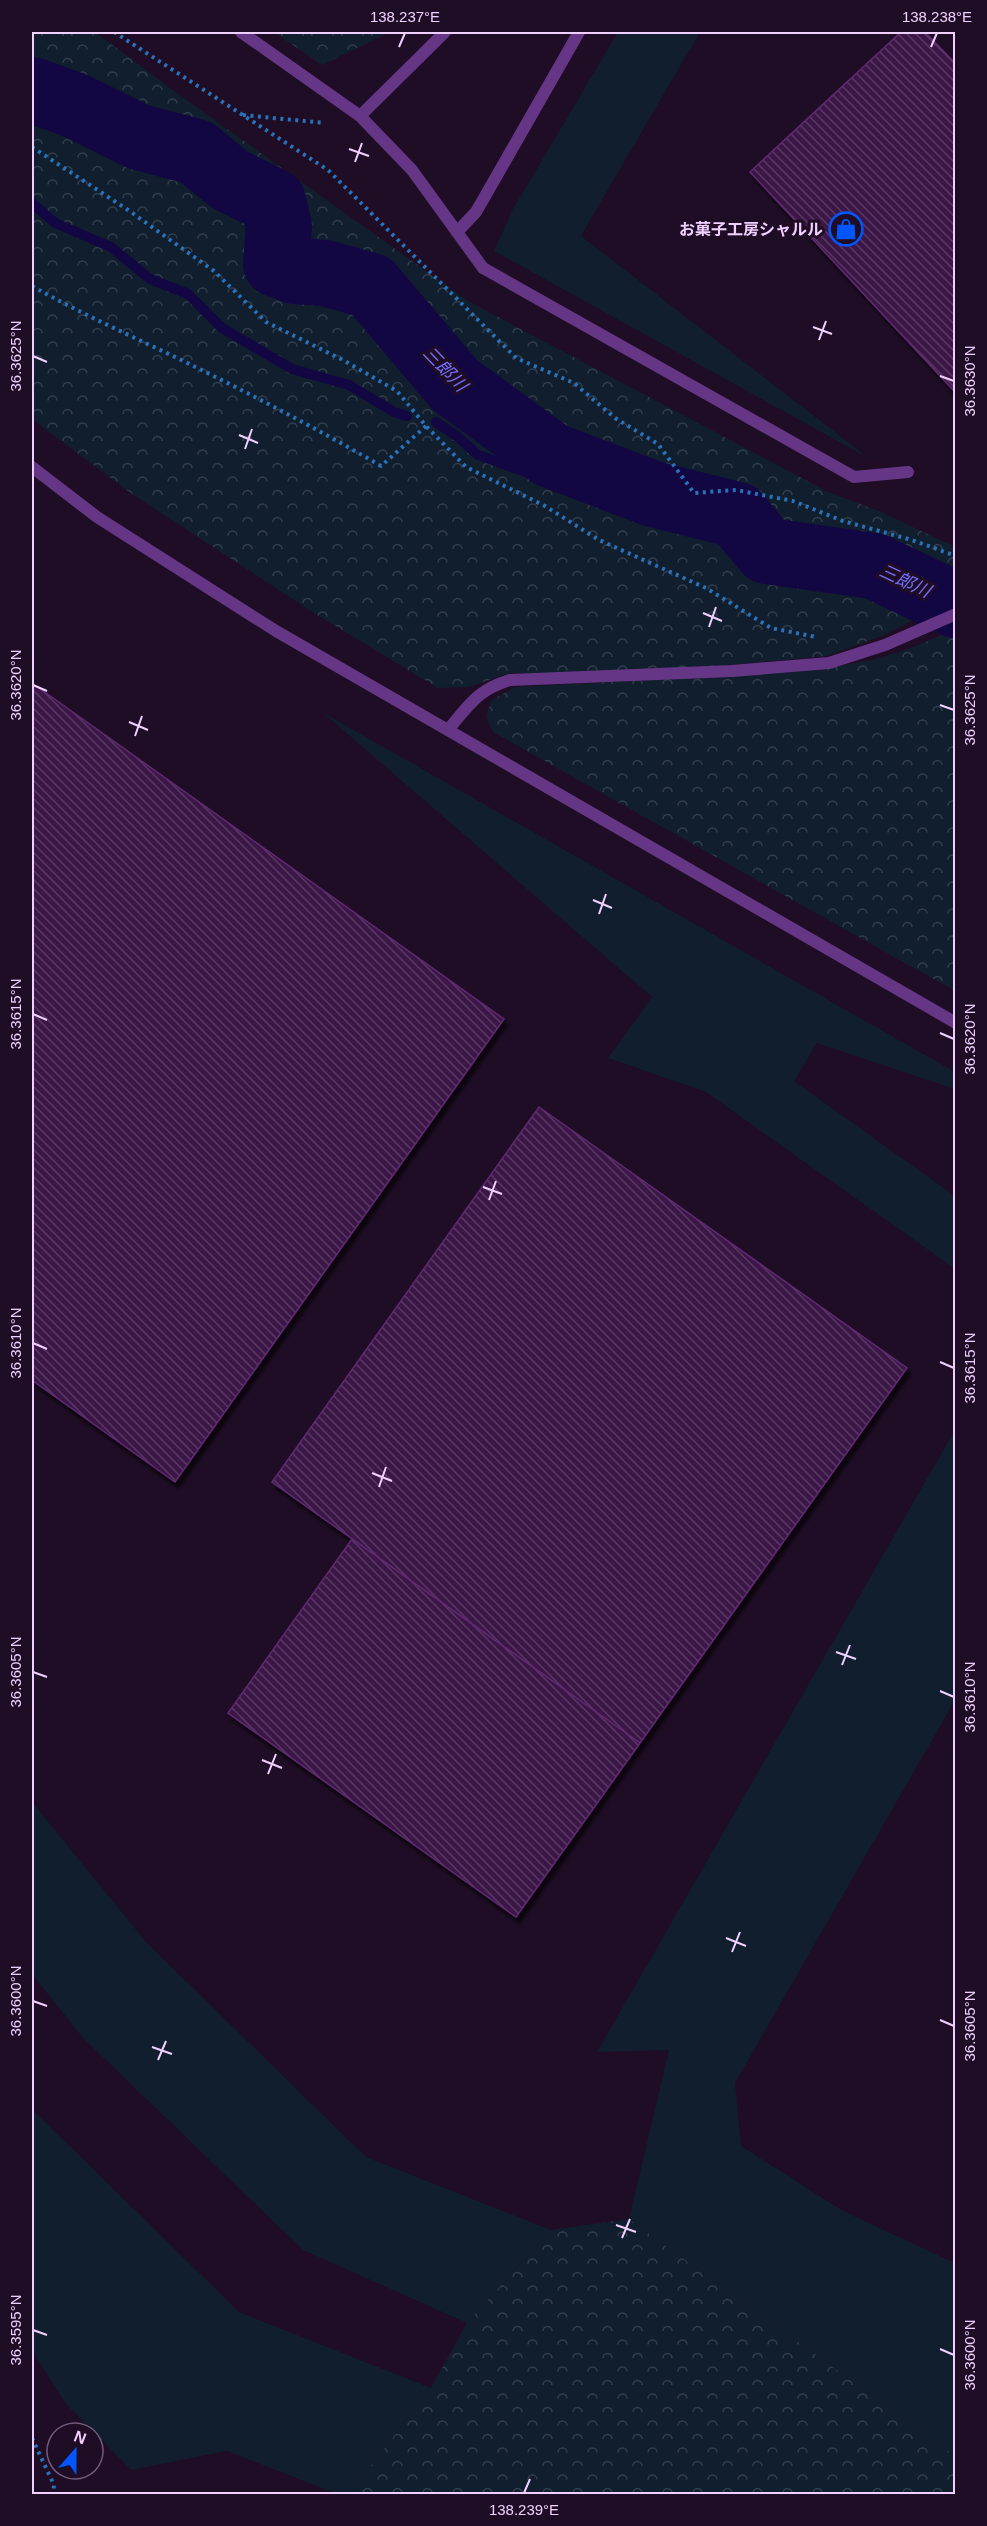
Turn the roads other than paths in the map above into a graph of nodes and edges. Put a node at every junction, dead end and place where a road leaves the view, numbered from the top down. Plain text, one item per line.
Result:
1 (241, 32) edge
2 (445, 32) edge
3 (579, 32) edge
4 (360, 116) junction
5 (457, 232) junction
6 (32, 467) edge
7 (908, 472) dead end
8 (956, 614) edge
9 (448, 730) junction
10 (956, 1023) edge

1 - 4 street
2 - 4 street
3 - 5 street
4 - 5 street
5 - 7 street
6 - 9 street
8 - 9 street
9 - 10 street

